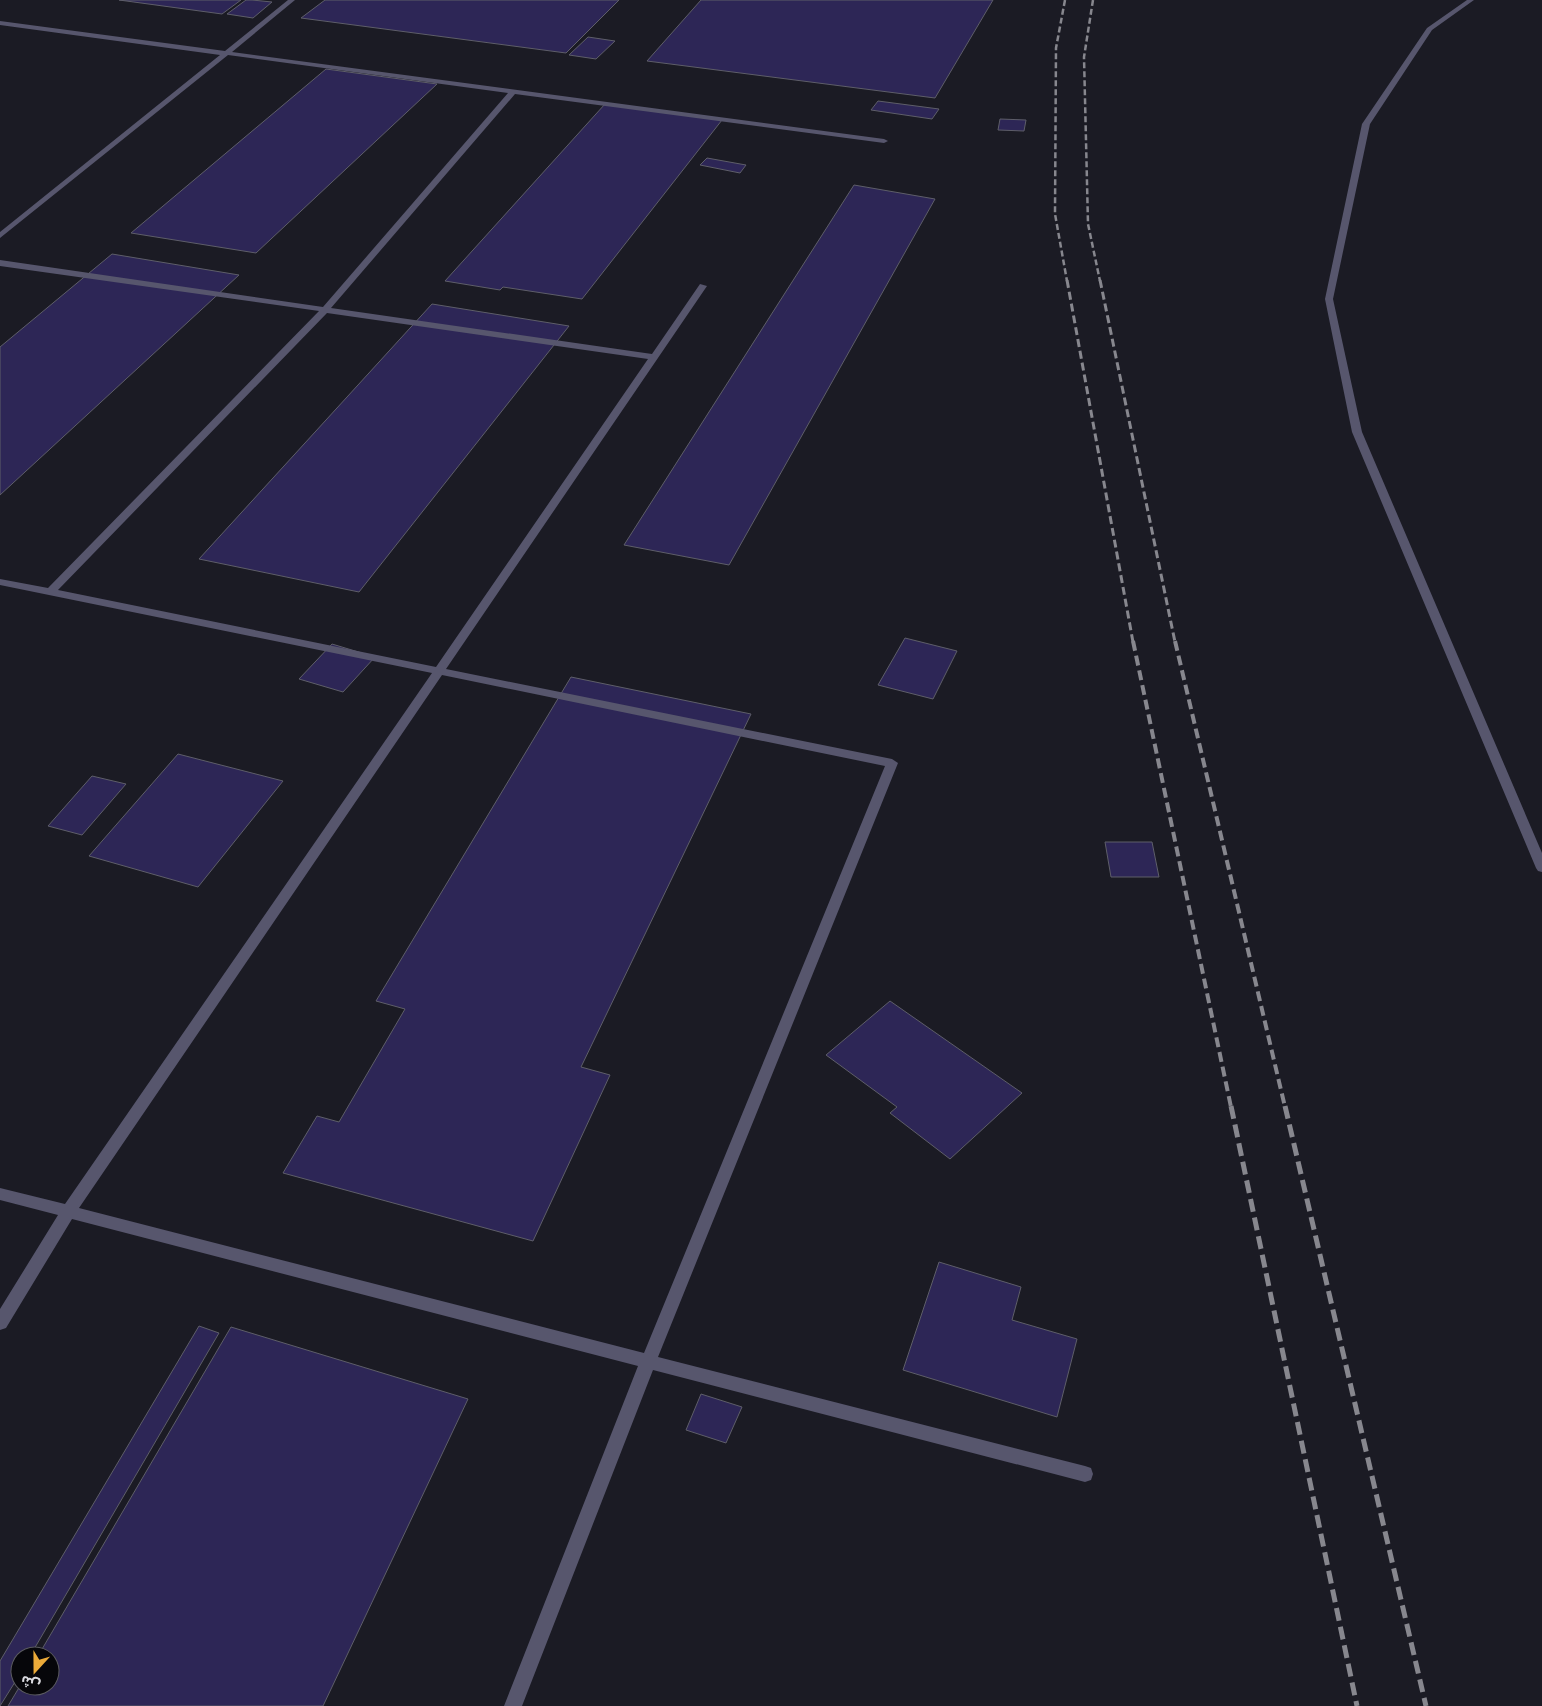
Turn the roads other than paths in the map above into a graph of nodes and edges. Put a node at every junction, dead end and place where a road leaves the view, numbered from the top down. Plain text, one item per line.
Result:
1 (292, 0) edge
2 (1471, 0) edge
3 (0, 23) edge
4 (226, 53) junction
5 (514, 91) junction
6 (884, 141) dead end
7 (0, 236) edge
8 (0, 263) edge
9 (704, 286) dead end
10 (325, 310) junction
11 (654, 357) junction
12 (0, 582) edge
13 (50, 592) junction
14 (439, 671) junction
15 (1542, 868) edge
16 (0, 1194) edge
17 (68, 1212) junction
18 (0, 1323) edge
19 (648, 1362) junction
20 (1085, 1474) dead end
21 (512, 1706) edge

1 - 4 street
2 - 15 street
3 - 4 street
4 - 5 street
4 - 7 street
5 - 6 street
5 - 10 street
8 - 10 street
9 - 11 street
10 - 11 street
10 - 13 street
11 - 14 street
12 - 13 street
13 - 14 street
14 - 17 street
14 - 19 street
16 - 17 street
17 - 18 street
17 - 19 street
19 - 20 street
19 - 21 street

